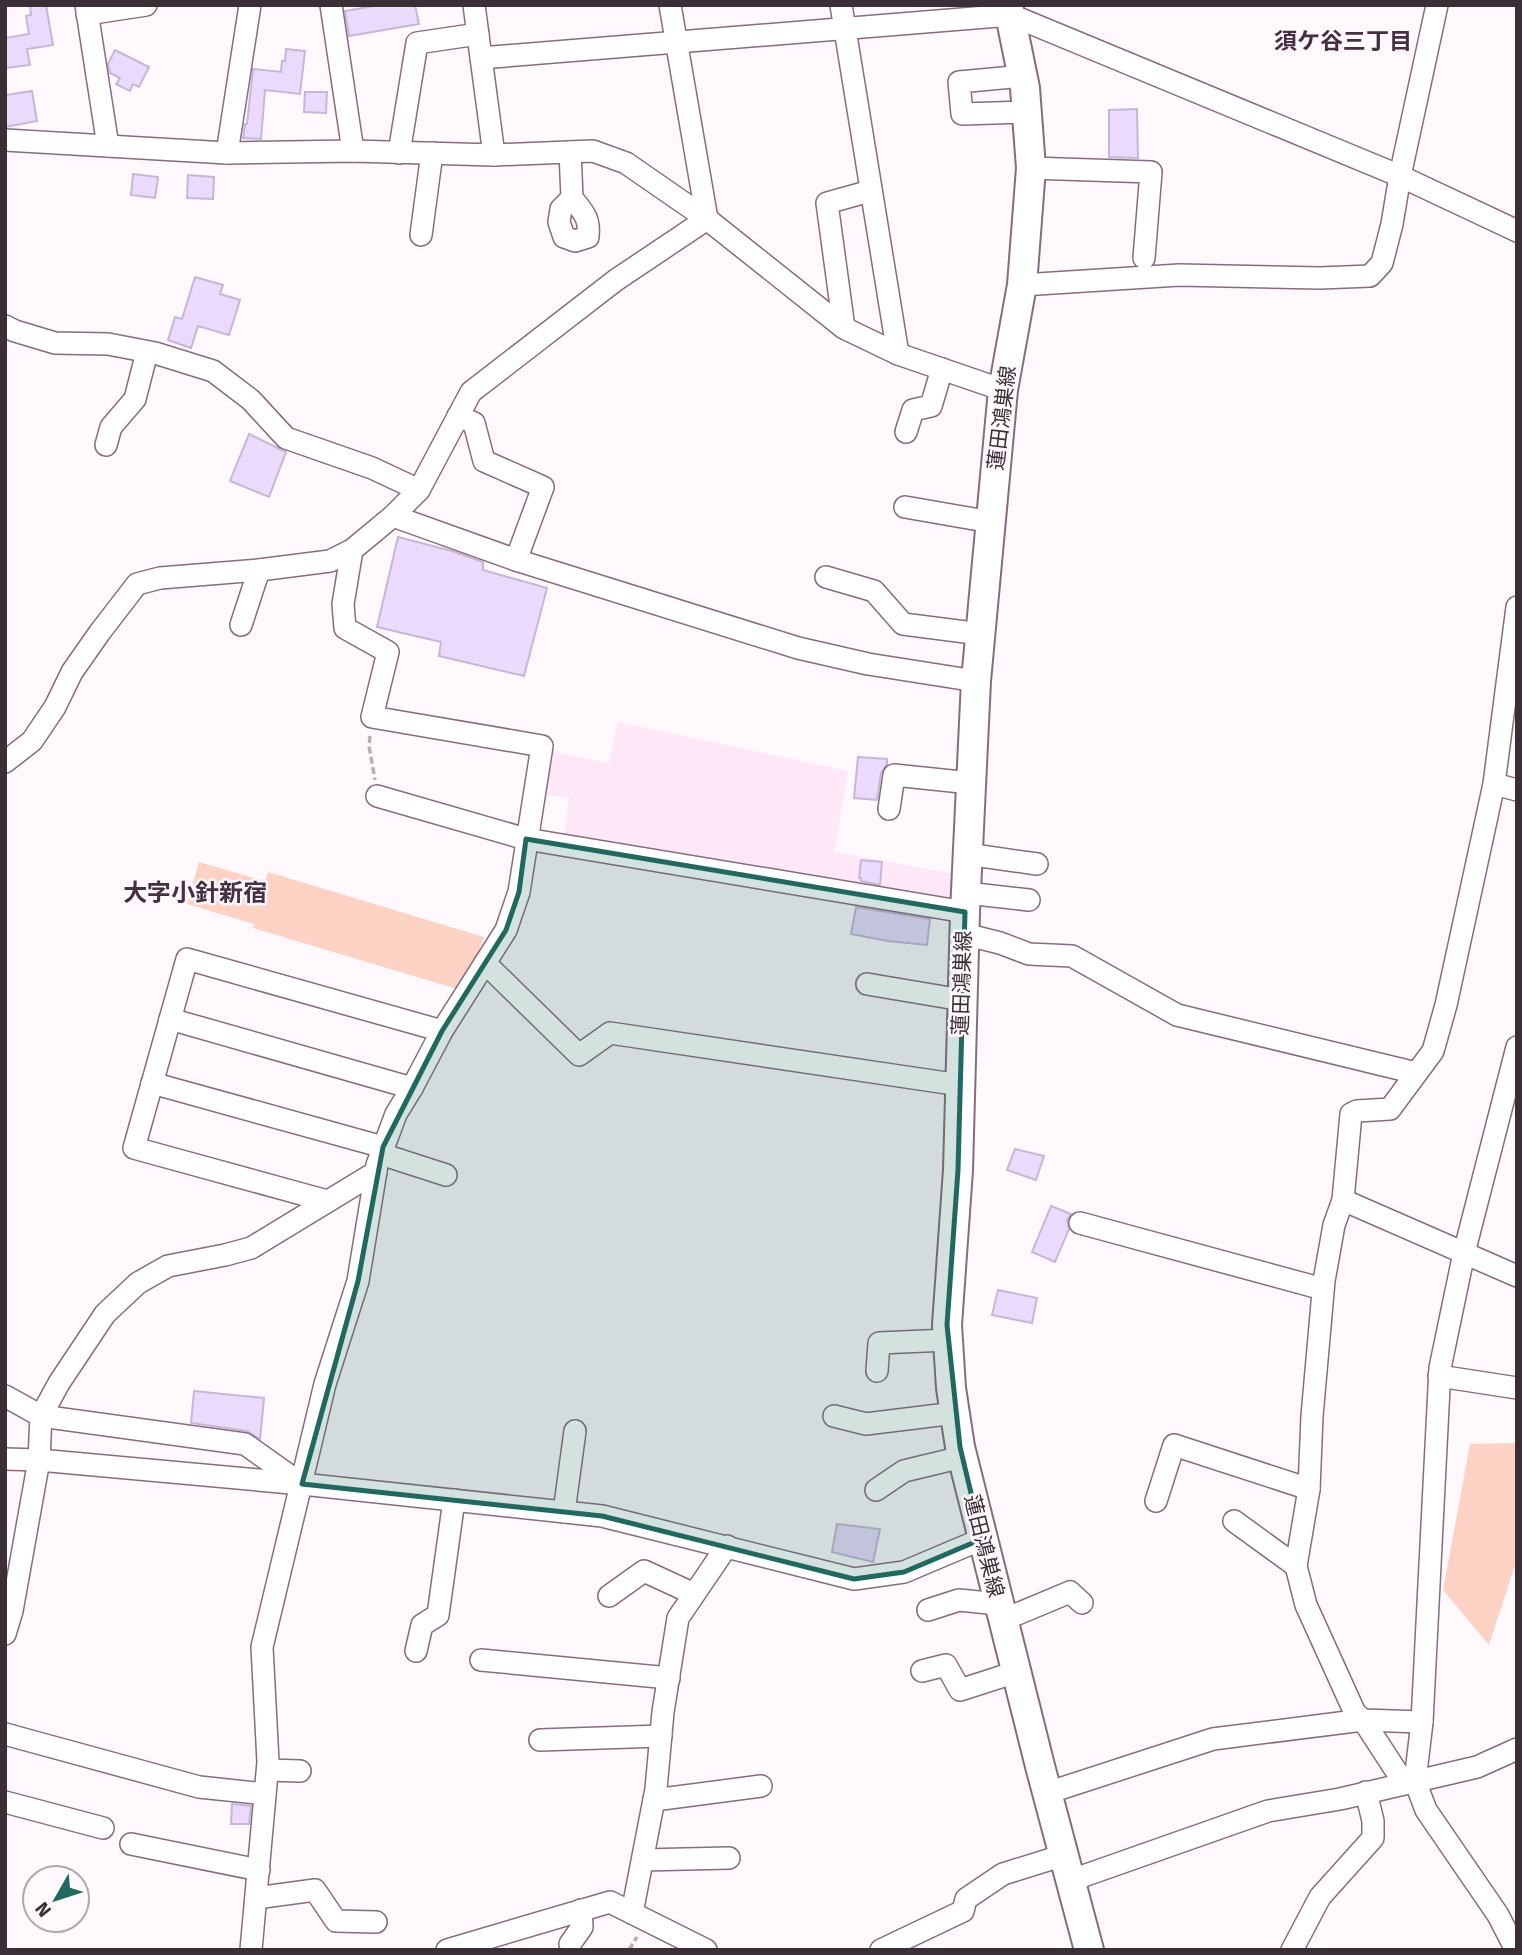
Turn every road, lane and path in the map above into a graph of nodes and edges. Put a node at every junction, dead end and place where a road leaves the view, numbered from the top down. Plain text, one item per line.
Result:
1 (146, 5) edge
2 (250, 5) edge
3 (331, 5) edge
4 (474, 5) edge
5 (670, 5) edge
6 (841, 5) edge
7 (1437, 5) edge
8 (87, 10) edge
9 (1009, 10) edge
10 (845, 28) junction
11 (478, 34) junction
12 (676, 42) junction
13 (481, 58) junction
14 (1023, 76) junction
15 (1027, 112) junction
16 (5, 140) edge
17 (108, 146) junction
18 (353, 151) junction
19 (570, 152) junction
20 (227, 153) junction
21 (399, 153) junction
22 (432, 153) junction
23 (494, 155) junction
24 (1031, 168) junction
25 (1400, 176) junction
26 (870, 191) junction
27 (572, 198) dead end
28 (707, 219) junction
29 (1517, 231) edge
30 (421, 235) dead end
31 (1144, 258) dead end
32 (1023, 285) junction
33 (5, 326) edge
34 (844, 328) junction
35 (147, 352) junction
36 (898, 354) junction
37 (942, 369) junction
38 (1003, 390) junction
39 (458, 416) junction
40 (906, 432) dead end
41 (106, 445) dead end
42 (419, 490) junction
43 (905, 508) dead end
44 (393, 516) junction
45 (991, 522) junction
46 (352, 550) junction
47 (516, 560) junction
48 (259, 569) junction
49 (826, 578) dead end
50 (1517, 607) edge
51 (241, 625) dead end
52 (981, 634) junction
53 (976, 681) junction
54 (372, 718) junction
55 (5, 762) edge
56 (971, 783) junction
57 (1494, 784) junction
58 (1517, 790) edge
59 (377, 796) joint
60 (889, 809) dead end
61 (526, 839) junction
62 (967, 854) junction
63 (1037, 864) dead end
64 (1029, 900) dead end
65 (965, 913) junction
66 (485, 963) junction
67 (867, 984) dead end
68 (962, 1000) junction
69 (170, 1019) junction
70 (442, 1031) junction
71 (1517, 1046) edge
72 (1416, 1073) junction
73 (152, 1083) junction
74 (960, 1085) junction
75 (412, 1088) junction
76 (380, 1158) junction
77 (446, 1175) dead end
78 (1343, 1200) junction
79 (327, 1201) junction
80 (1080, 1223) dead end
81 (1464, 1253) junction
82 (1517, 1276) edge
83 (1323, 1289) junction
84 (948, 1340) junction
85 (877, 1371) dead end
86 (1439, 1376) junction
87 (1517, 1388) edge
88 (5, 1396) edge
89 (955, 1413) junction
90 (41, 1416) junction
91 (834, 1416) dead end
92 (575, 1431) dead end
93 (962, 1457) junction
94 (5, 1459) edge
95 (39, 1460) junction
96 (302, 1484) junction
97 (1309, 1489) junction
98 (876, 1490) dead end
99 (454, 1500) junction
100 (1156, 1501) dead end
101 (564, 1512) junction
102 (1234, 1521) dead end
103 (982, 1539) junction
104 (727, 1546) junction
105 (1296, 1566) junction
106 (694, 1594) junction
107 (609, 1596) dead end
108 (1082, 1603) dead end
109 (928, 1610) dead end
110 (1000, 1612) junction
111 (5, 1634) edge
112 (416, 1651) dead end
113 (481, 1660) dead end
114 (922, 1671) dead end
115 (1016, 1672) junction
116 (669, 1678) junction
117 (1363, 1720) junction
118 (1422, 1722) junction
119 (5, 1734) edge
120 (661, 1736) junction
121 (540, 1740) dead end
122 (1517, 1749) edge
123 (268, 1770) junction
124 (300, 1771) dead end
125 (1410, 1782) junction
126 (761, 1786) dead end
127 (1366, 1792) junction
128 (1047, 1793) junction
129 (265, 1794) junction
130 (654, 1800) junction
131 (5, 1802) edge
132 (103, 1828) dead end
133 (131, 1844) dead end
134 (729, 1858) dead end
135 (643, 1860) junction
136 (1068, 1868) junction
137 (259, 1870) junction
138 (256, 1898) junction
139 (581, 1910) junction
140 (632, 1913) junction
141 (376, 1922) dead end
142 (570, 1944) dead end
143 (251, 1950) edge
144 (446, 1950) edge
145 (706, 1950) edge
146 (881, 1950) edge
147 (1089, 1950) edge
148 (1292, 1950) edge
149 (1517, 1950) edge

1 - 8 street
2 - 20 street
3 - 18 street
4 - 11 street
5 - 12 street
6 - 10 street
7 - 25 street
8 - 17 street
9 - 10 street
9 - 14 main road, 蓮田鴻巣線
9 - 25 street
10 - 12 street
10 - 26 street
11 - 13 street
11 - 21 street
12 - 13 street
12 - 28 street
13 - 23 street
14 - 15 main road, 蓮田鴻巣線
14 - 15 street
15 - 24 main road, 蓮田鴻巣線
16 - 17 street
17 - 20 street
18 - 20 street
18 - 21 street
19 - 23 street
19 - 27 street
19 - 28 street
21 - 22 street
22 - 23 street
22 - 30 street
24 - 31 street
24 - 32 main road, 蓮田鴻巣線
25 - 29 street
25 - 32 street
26 - 34 street
26 - 36 street
28 - 34 street
28 - 39 street
32 - 38 main road, 蓮田鴻巣線
33 - 35 street
34 - 36 street
35 - 41 street
35 - 42 street
36 - 37 street
37 - 38 street
37 - 40 street
38 - 45 main road, 蓮田鴻巣線
39 - 42 street
39 - 47 street
42 - 44 street
43 - 45 street
44 - 46 street
44 - 47 street
45 - 52 main road, 蓮田鴻巣線
46 - 48 street
46 - 54 street
47 - 53 street
48 - 51 street
48 - 55 street
49 - 52 street
50 - 57 street
52 - 53 main road, 蓮田鴻巣線
53 - 56 main road, 蓮田鴻巣線
54 - 59 path
54 - 61 street
56 - 60 street
56 - 62 main road, 蓮田鴻巣線
57 - 58 street
57 - 72 street
59 - 61 street
61 - 65 street
61 - 66 street
62 - 63 street
62 - 65 main road, 蓮田鴻巣線
64 - 65 street
65 - 68 main road, 蓮田鴻巣線
65 - 72 street
66 - 70 street
66 - 74 street
67 - 68 street
68 - 74 main road, 蓮田鴻巣線
69 - 70 street
69 - 73 street
69 - 75 street
70 - 75 street
71 - 81 street
72 - 78 street
73 - 76 street
73 - 79 street
74 - 84 main road, 蓮田鴻巣線
75 - 76 street
76 - 77 street
76 - 79 street
76 - 96 street
78 - 81 street
78 - 83 street
79 - 90 street
80 - 83 street
81 - 82 street
81 - 86 street
83 - 97 street
84 - 85 street
84 - 89 main road, 蓮田鴻巣線
86 - 87 street
86 - 118 street
88 - 90 street
89 - 91 street
89 - 93 main road, 蓮田鴻巣線
90 - 95 street
90 - 96 street
92 - 101 street
93 - 98 street
93 - 103 main road, 蓮田鴻巣線
94 - 95 street
95 - 96 street
95 - 111 street
96 - 99 street
96 - 123 street
97 - 100 street
97 - 105 street
99 - 101 street
99 - 112 street
101 - 104 street
102 - 105 street
103 - 104 street
103 - 110 main road, 蓮田鴻巣線
104 - 106 street
105 - 117 street
106 - 107 street
106 - 116 street
108 - 110 street
109 - 110 street
110 - 115 main road, 蓮田鴻巣線
113 - 116 street
114 - 115 street
115 - 128 main road, 蓮田鴻巣線
116 - 120 street
117 - 118 street
117 - 125 street
117 - 128 street
118 - 125 street
119 - 129 street
120 - 121 street
120 - 130 street
122 - 125 street
123 - 124 street
123 - 129 street
125 - 127 street
125 - 149 street
126 - 130 street
127 - 136 street
127 - 148 street
128 - 136 main road, 蓮田鴻巣線
129 - 137 street
130 - 135 street
131 - 132 street
133 - 137 street
134 - 135 street
135 - 140 street
136 - 146 street
136 - 147 main road, 蓮田鴻巣線
137 - 138 street
138 - 141 street
138 - 143 street
139 - 140 street
139 - 142 street
139 - 144 street
140 - 145 street

